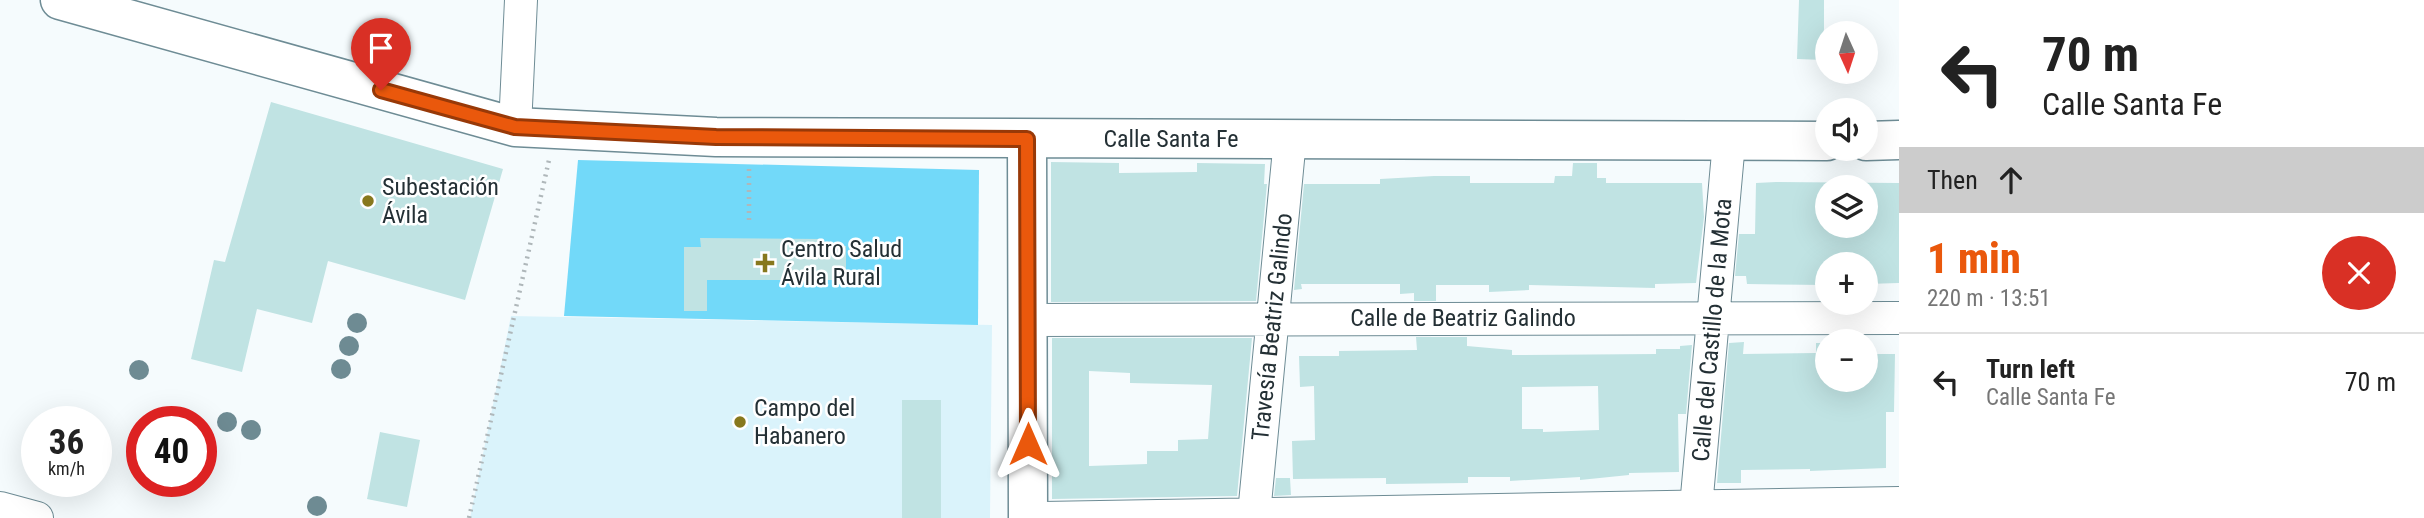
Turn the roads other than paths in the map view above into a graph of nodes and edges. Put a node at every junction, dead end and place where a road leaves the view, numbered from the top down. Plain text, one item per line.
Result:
1 (60, 0) edge
2 (521, 0) edge
3 (515, 127) junction
4 (1027, 139) junction
5 (1290, 139) junction
6 (1815, 141) edge
7 (1878, 141) edge
8 (1899, 141) edge
9 (1729, 142) junction
10 (1273, 318) junction
11 (1714, 318) junction
12 (1899, 318) edge
13 (1027, 320) junction
14 (1899, 503) edge
15 (0, 508) edge
16 (1695, 513) edge
17 (1254, 514) junction
18 (37, 518) edge
19 (1028, 518) edge
20 (1043, 518) edge

1 - 3 street, Calle Santa Fe
2 - 3 street
3 - 4 street, Calle Santa Fe
4 - 5 street, Calle Santa Fe
4 - 13 street
5 - 9 street, Calle Santa Fe
5 - 10 street, Travesía Beatriz Galindo
6 - 9 street, Calle Santa Fe
7 - 8 street
9 - 11 street, Calle del Castillo de la Mota
10 - 11 street, Calle de Beatriz Galindo
10 - 13 street, Calle de Beatriz Galindo
10 - 17 street, Travesía Beatriz Galindo
11 - 12 street, Calle de Beatriz Galindo
11 - 16 street, Calle del Castillo de la Mota
13 - 19 street
14 - 16 street
15 - 18 street
16 - 17 street
17 - 20 street

